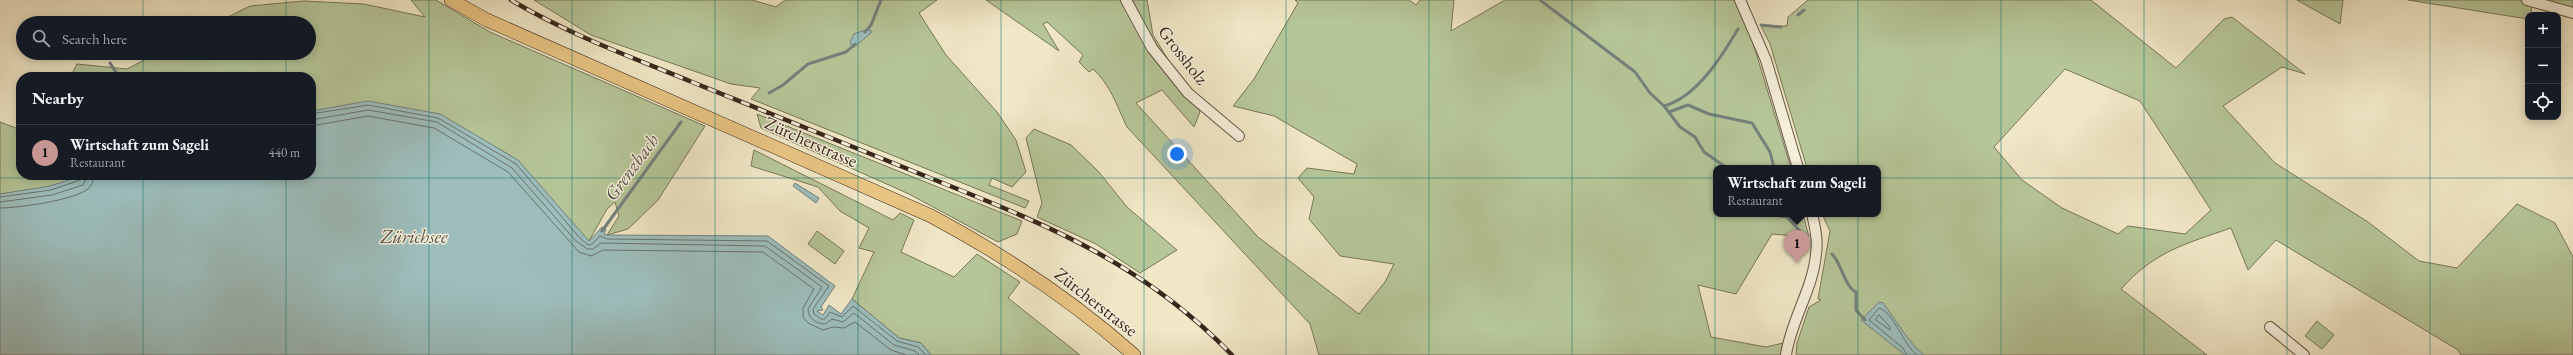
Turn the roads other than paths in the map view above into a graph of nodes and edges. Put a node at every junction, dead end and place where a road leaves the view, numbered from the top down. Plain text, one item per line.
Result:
1 (451, 0) edge
2 (1126, 0) edge
3 (1740, 0) edge
4 (2527, 0) edge
5 (2573, 14) edge
6 (1239, 136) dead end
7 (1797, 165) edge
8 (1812, 217) edge
9 (2270, 327) dead end
10 (1134, 355) edge
11 (1786, 355) edge
12 (2304, 355) edge

1 - 10 main road, Zürcherstrasse
2 - 6 street, Grossholz
3 - 7 street
4 - 5 street
8 - 11 street
9 - 12 street

